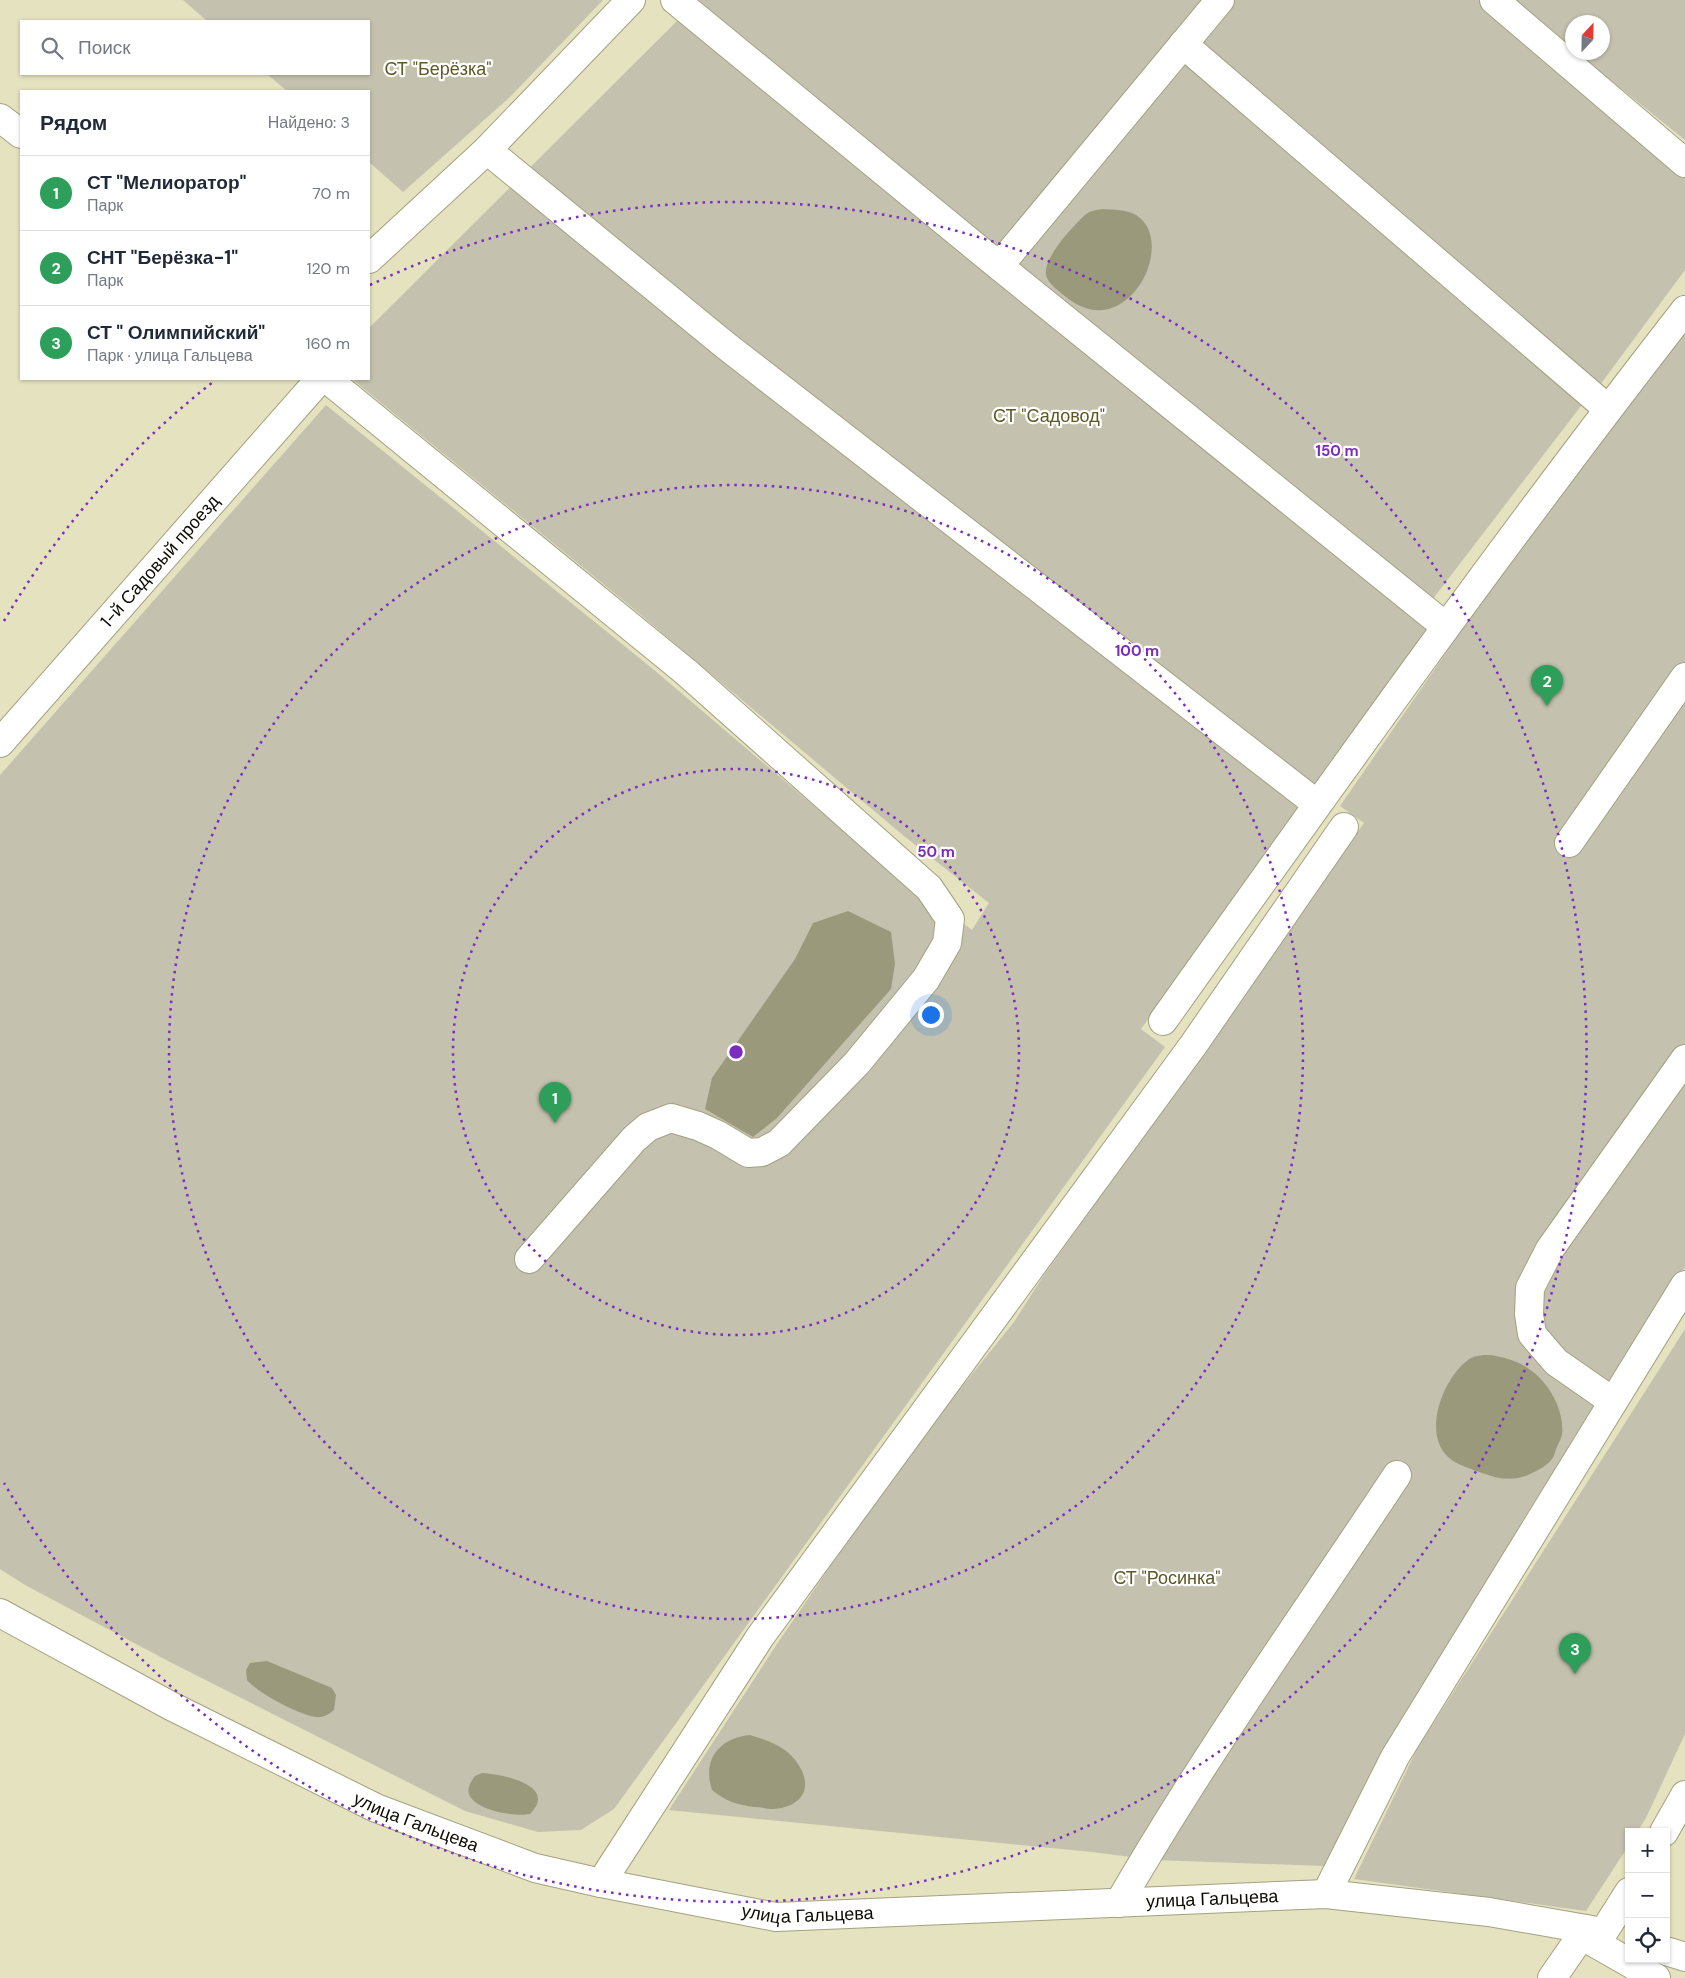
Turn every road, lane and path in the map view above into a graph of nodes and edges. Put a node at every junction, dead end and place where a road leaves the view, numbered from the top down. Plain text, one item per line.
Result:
1 (631, 0) edge
2 (675, 0) edge
3 (1220, 0) edge
4 (1494, 0) edge
5 (1183, 44) junction
6 (0, 118) edge
7 (20, 133) edge
8 (487, 150) junction
9 (1685, 163) edge
10 (370, 259) edge
11 (1000, 266) junction
12 (1685, 310) edge
13 (319, 380) edge
14 (328, 380) edge
15 (1608, 409) junction
16 (1446, 626) junction
17 (1685, 677) edge
18 (0, 744) edge
19 (1317, 804) junction
20 (1344, 827) dead end
21 (1569, 843) dead end
22 (1163, 1021) dead end
23 (1685, 1059) edge
24 (529, 1260) dead end
25 (1685, 1286) edge
26 (1612, 1401) junction
27 (1397, 1476) dead end
28 (0, 1613) edge
29 (1685, 1795) edge
30 (1666, 1828) edge
31 (601, 1883) junction
32 (1326, 1894) junction
33 (1625, 1896) edge
34 (1119, 1903) junction
35 (1594, 1931) junction
36 (1625, 1939) edge
37 (1670, 1952) edge
38 (1685, 1957) edge
39 (1552, 1978) edge
40 (1656, 1978) edge

1 - 8 street
2 - 11 street
3 - 5 street
4 - 9 street
5 - 11 street
5 - 15 street
6 - 7 street
8 - 10 street
8 - 19 street
11 - 16 street
12 - 15 street
13 - 18 street, 1-й Садовый проезд
14 - 24 street
15 - 16 street
16 - 19 street
17 - 21 street
19 - 22 street
20 - 31 street
23 - 26 street
25 - 26 street
26 - 32 street
27 - 34 street
28 - 31 street, улица Гальцева
29 - 30 street
31 - 34 street, улица Гальцева
32 - 34 street, улица Гальцева
32 - 35 street, улица Гальцева
33 - 35 street
35 - 36 street, улица Гальцева
35 - 39 street
35 - 40 street
37 - 38 street

